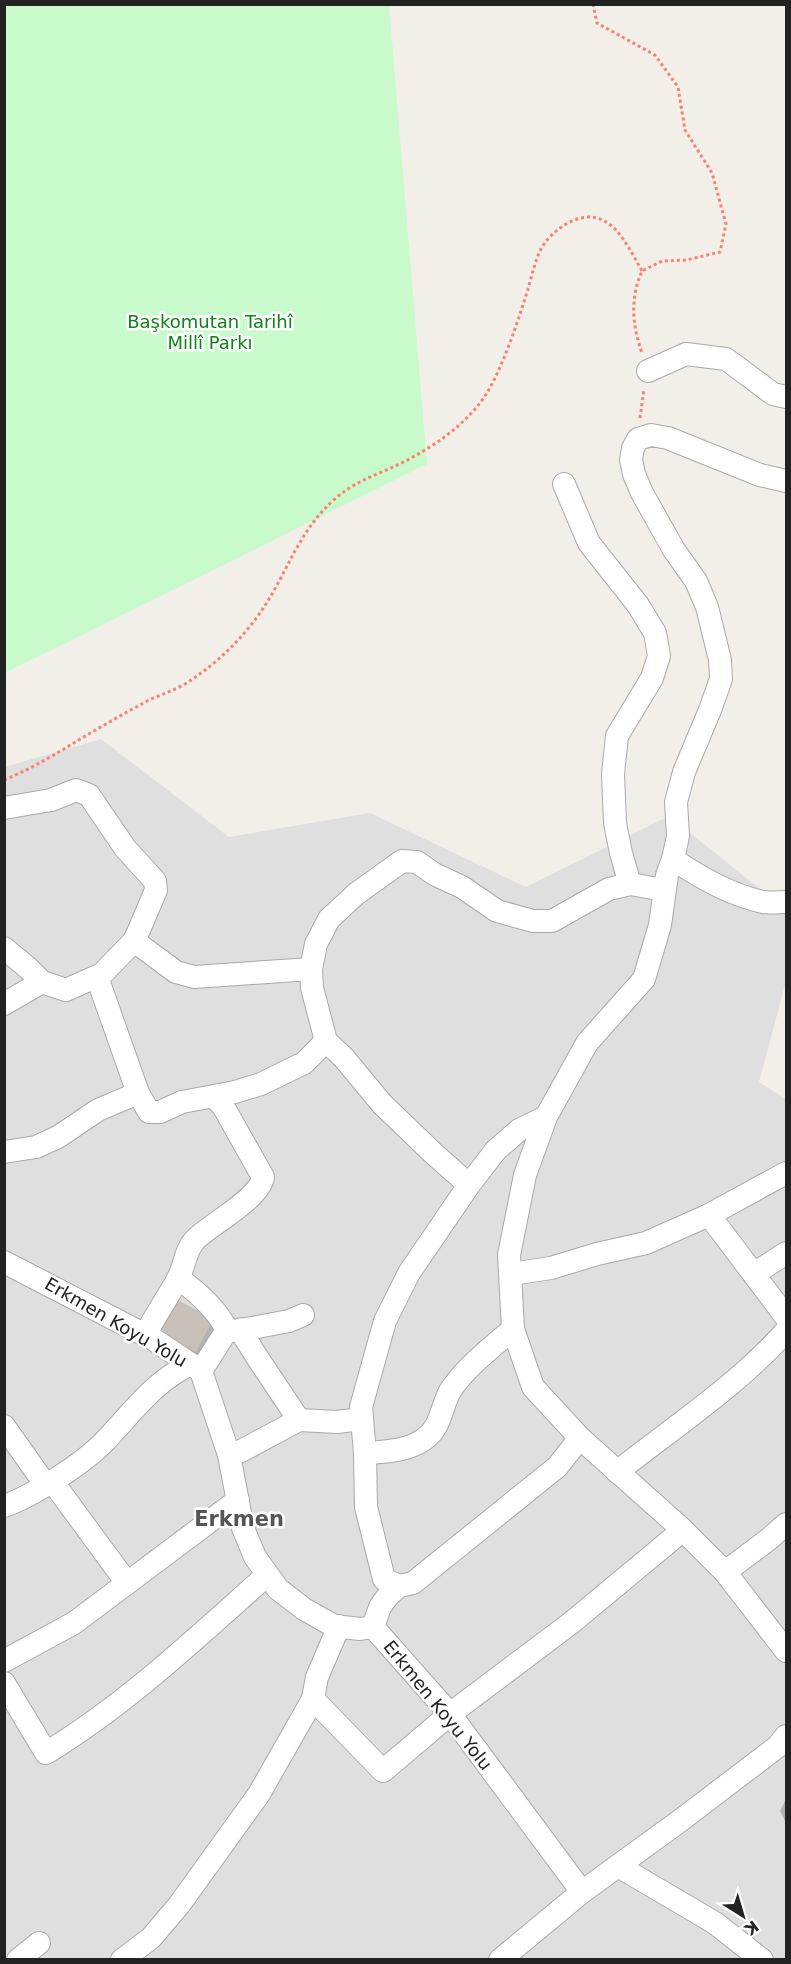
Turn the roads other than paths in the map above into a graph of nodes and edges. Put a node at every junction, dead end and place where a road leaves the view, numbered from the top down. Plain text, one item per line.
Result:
1 (648, 371) road end
2 (786, 397) edge
3 (786, 482) edge
4 (564, 484) dead end
5 (4, 808) edge
6 (673, 859) junction
7 (630, 884) junction
8 (664, 890) junction
9 (786, 902) edge
10 (134, 940) junction
11 (4, 948) edge
12 (310, 969) junction
13 (98, 977) junction
14 (42, 982) junction
15 (4, 1004) edge
16 (326, 1041) junction
17 (138, 1093) junction
18 (213, 1097) junction
19 (546, 1117) junction
20 (4, 1152) edge
21 (786, 1173) edge
22 (469, 1185) junction
23 (709, 1215) junction
24 (786, 1253) edge
25 (4, 1262) edge
26 (511, 1274) junction
27 (754, 1274) junction
28 (178, 1278) junction
29 (303, 1315) dead end
30 (786, 1317) edge
31 (235, 1329) junction
32 (513, 1329) junction
33 (786, 1331) edge
34 (145, 1335) junction
35 (196, 1368) junction
36 (361, 1419) junction
37 (299, 1420) junction
38 (4, 1426) edge
39 (580, 1438) junction
40 (365, 1453) junction
41 (229, 1455) junction
42 (617, 1472) junction
43 (48, 1483) junction
44 (238, 1500) junction
45 (4, 1506) edge
46 (786, 1524) edge
47 (683, 1530) junction
48 (725, 1572) junction
49 (267, 1575) junction
50 (127, 1583) junction
51 (399, 1586) junction
52 (339, 1626) junction
53 (373, 1627) junction
54 (786, 1651) edge
55 (4, 1661) edge
56 (6, 1688) edge
57 (313, 1699) junction
58 (450, 1714) junction
59 (786, 1737) edge
60 (618, 1866) junction
61 (582, 1892) junction
62 (39, 1943) dead end
63 (18, 1959) edge
64 (122, 1959) edge
65 (500, 1959) edge
66 (762, 1959) edge

1 - 2 street
3 - 6 street
4 - 7 street
5 - 10 street
6 - 8 street
6 - 9 street
7 - 8 street
7 - 12 street
8 - 19 street
10 - 12 street
10 - 13 street
11 - 14 street
12 - 16 street
13 - 14 street
13 - 17 street
14 - 15 street
16 - 18 street
16 - 22 street
17 - 18 street
17 - 20 street
18 - 28 street
19 - 22 street
19 - 26 street
21 - 23 street
22 - 36 street
23 - 26 street
23 - 27 street
24 - 27 street
25 - 34 street, Erkmen Koyu Yolu
26 - 32 street
27 - 30 street
28 - 31 street
28 - 34 street
29 - 31 street
31 - 35 street
31 - 37 street
32 - 39 street
32 - 40 street
33 - 42 street
34 - 35 street, Erkmen Koyu Yolu
35 - 41 street, Erkmen Koyu Yolu
35 - 43 street
36 - 37 street
36 - 40 street
37 - 41 street
38 - 43 street
39 - 42 street
39 - 51 street
40 - 51 street
41 - 44 street, Erkmen Koyu Yolu
42 - 47 street
43 - 45 street
43 - 50 street
44 - 49 street, Erkmen Koyu Yolu
44 - 50 street
46 - 48 street
47 - 48 street
47 - 58 street
48 - 54 street
49 - 52 street, Erkmen Koyu Yolu
49 - 56 street
50 - 55 street
51 - 53 street
52 - 53 street, Erkmen Koyu Yolu
52 - 57 street
53 - 58 street, Erkmen Koyu Yolu
57 - 58 street
57 - 64 street
58 - 61 street, Erkmen Koyu Yolu
59 - 60 street
60 - 61 street
60 - 66 street
61 - 65 street
62 - 63 street

